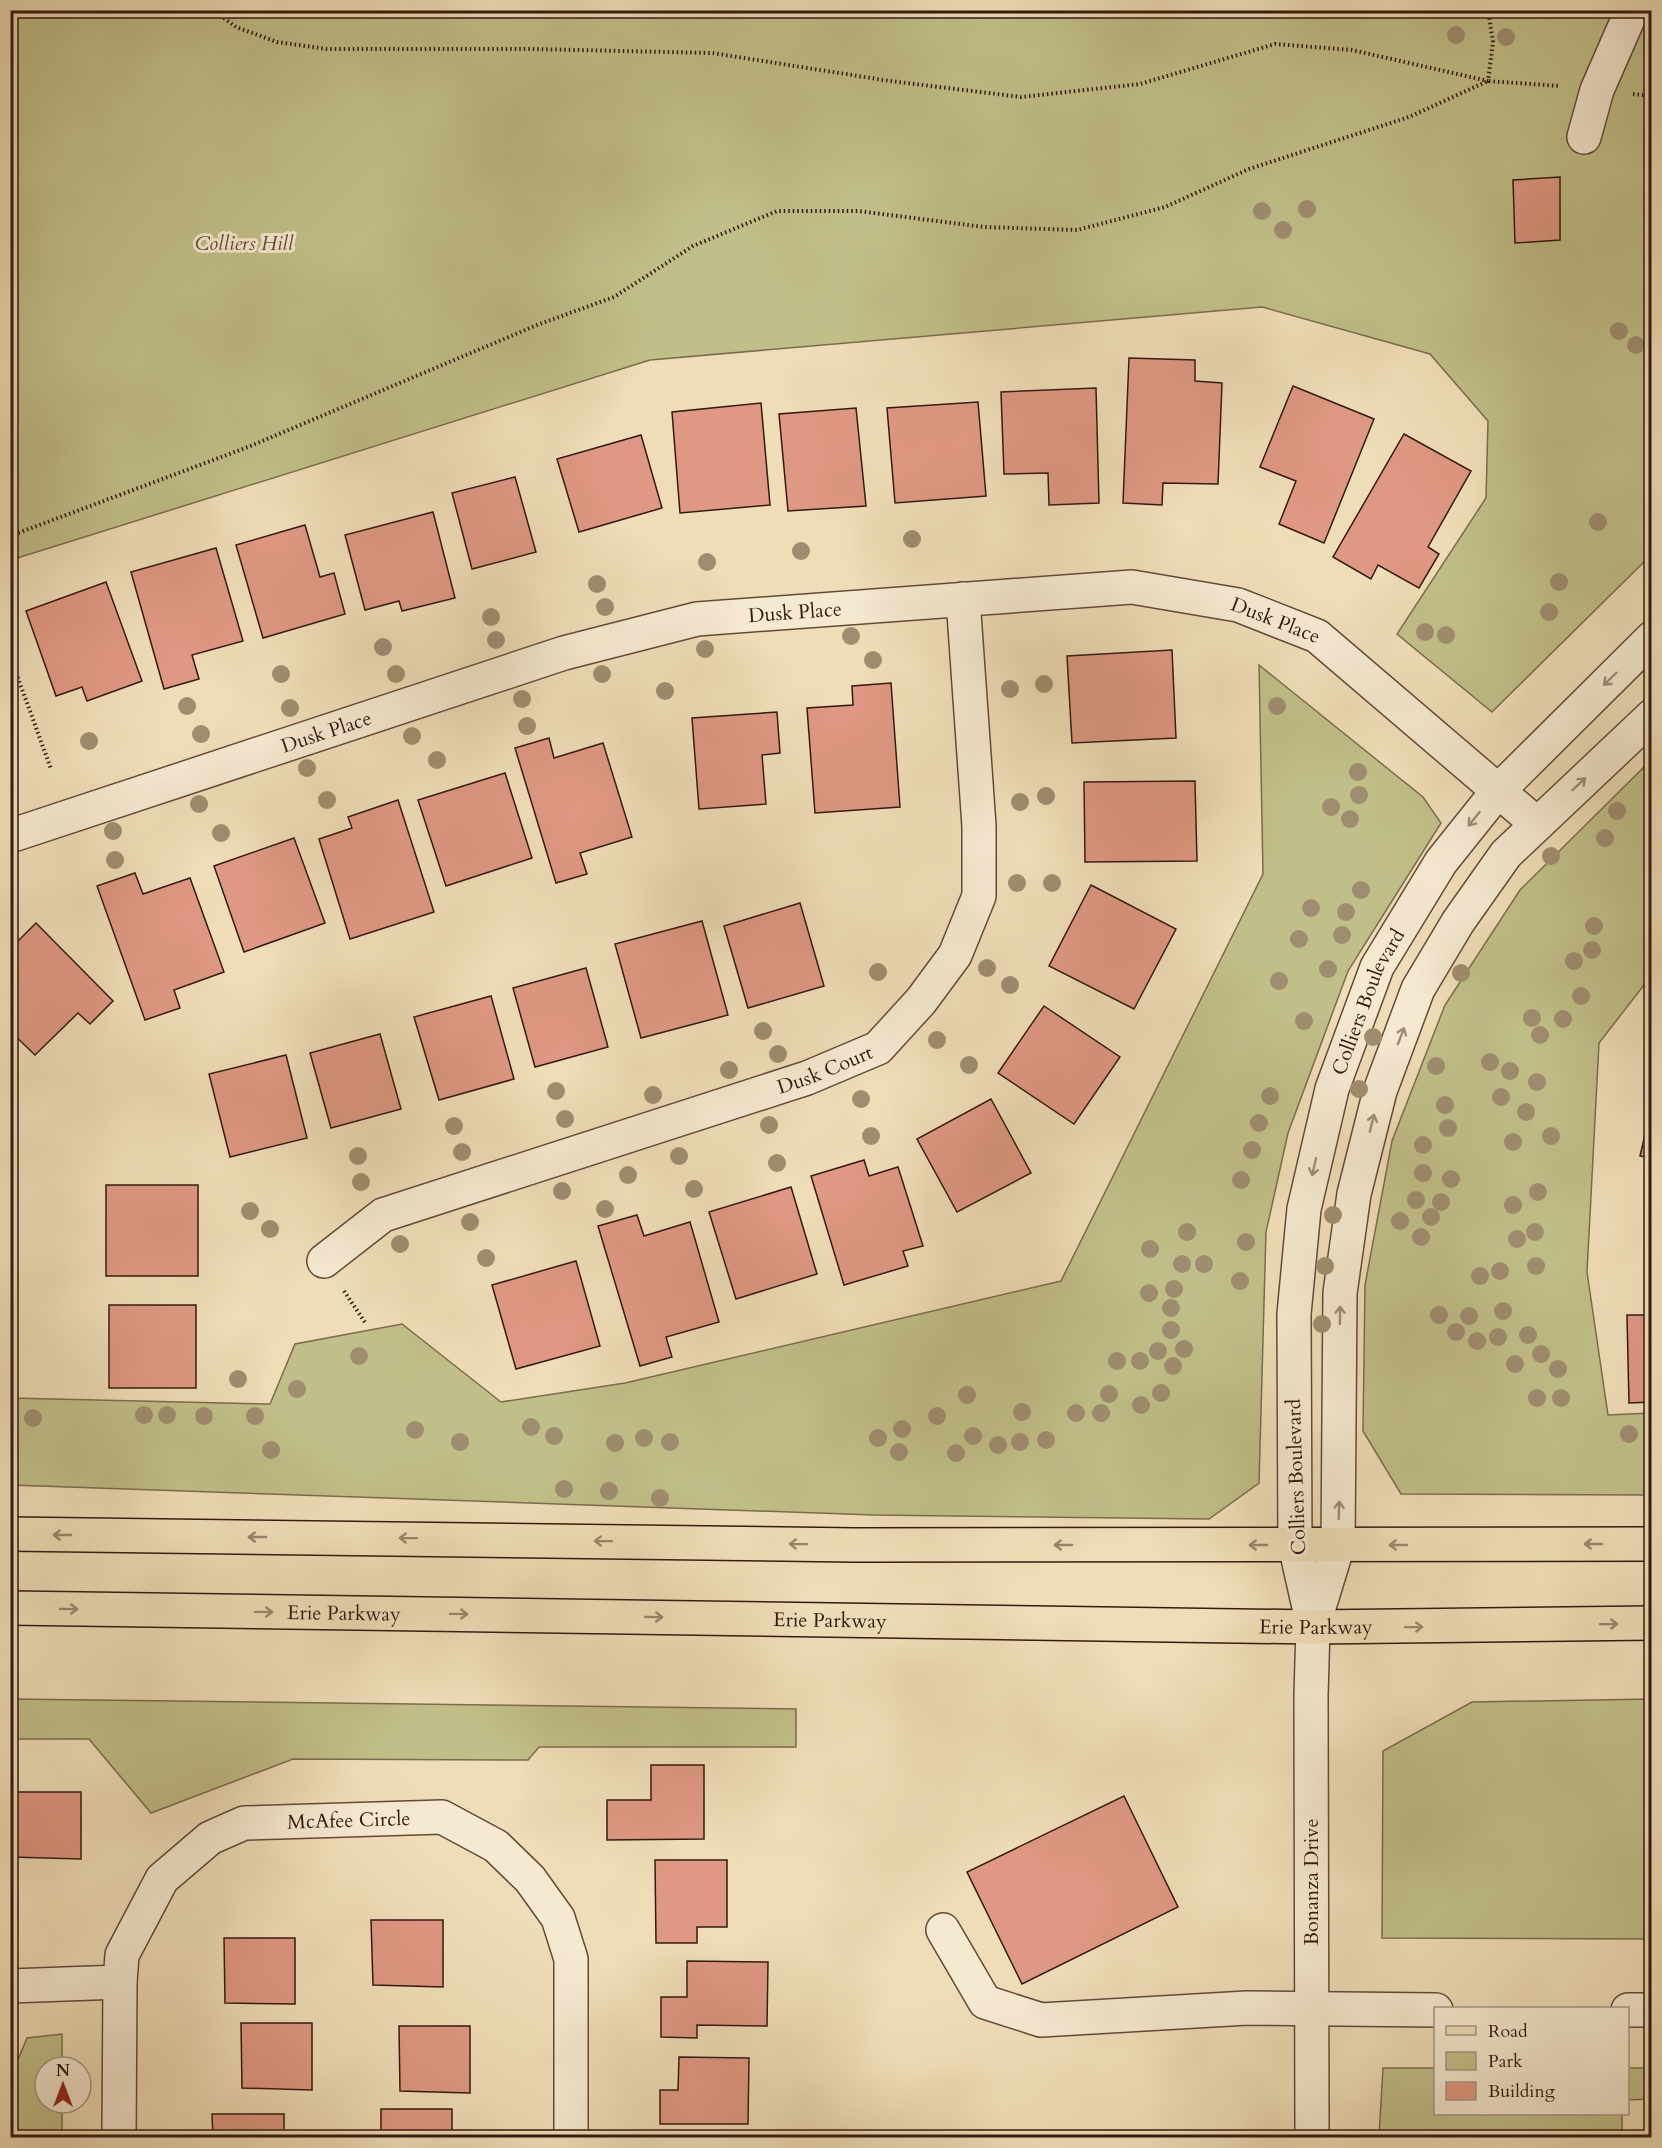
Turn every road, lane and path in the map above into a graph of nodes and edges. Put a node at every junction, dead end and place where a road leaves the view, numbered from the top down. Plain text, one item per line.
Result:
1 (213, 10) edge
2 (1488, 10) edge
3 (1632, 10) edge
4 (1488, 81) junction
5 (1598, 90) junction
6 (1652, 96) edge
7 (1584, 136) dead end
8 (10, 536) edge
9 (963, 599) junction
10 (1652, 639) edge
11 (10, 656) edge
12 (1652, 716) edge
13 (51, 769) dead end
14 (1497, 792) junction
15 (1537, 824) junction
16 (10, 836) edge
17 (324, 1261) dead end
18 (358, 1312) dead end
19 (366, 1323) dead end
20 (10, 1534) edge
21 (1652, 1544) edge
22 (1295, 1545) junction
23 (1338, 1545) junction
24 (10, 1608) edge
25 (1652, 1623) edge
26 (1313, 1628) junction
27 (943, 1930) dead end
28 (120, 1982) junction
29 (10, 1986) edge
30 (1311, 2009) junction
31 (1434, 2010) edge
32 (1629, 2010) edge
33 (1652, 2010) edge
34 (119, 2138) edge
35 (571, 2138) edge
36 (1312, 2138) edge

1 - 4 path
2 - 4 path
3 - 5 street
4 - 5 path
4 - 8 path
5 - 6 path
5 - 7 street
9 - 14 street, Dusk Place
9 - 16 street, Dusk Place
9 - 17 street, Dusk Court
10 -> 14 street, Colliers Boulevard
11 - 13 path
15 -> 12 street, Colliers Boulevard
14 - 15 street, Dusk Place
14 -> 22 street, Colliers Boulevard
23 -> 15 street, Colliers Boulevard
18 - 19 path
22 -> 20 main road
21 -> 23 main road
22 - 23 main road
22 - 26 street, Colliers Boulevard
23 - 26 street, Colliers Boulevard
24 -> 26 main road, Erie Parkway
26 -> 25 main road, Erie Parkway
26 - 30 street, Bonanza Drive
27 - 30 street
28 - 29 street
28 - 34 street, McAfee Circle
28 - 35 street, McAfee Circle
30 - 31 street
30 - 36 street, Bonanza Drive
32 - 33 street

